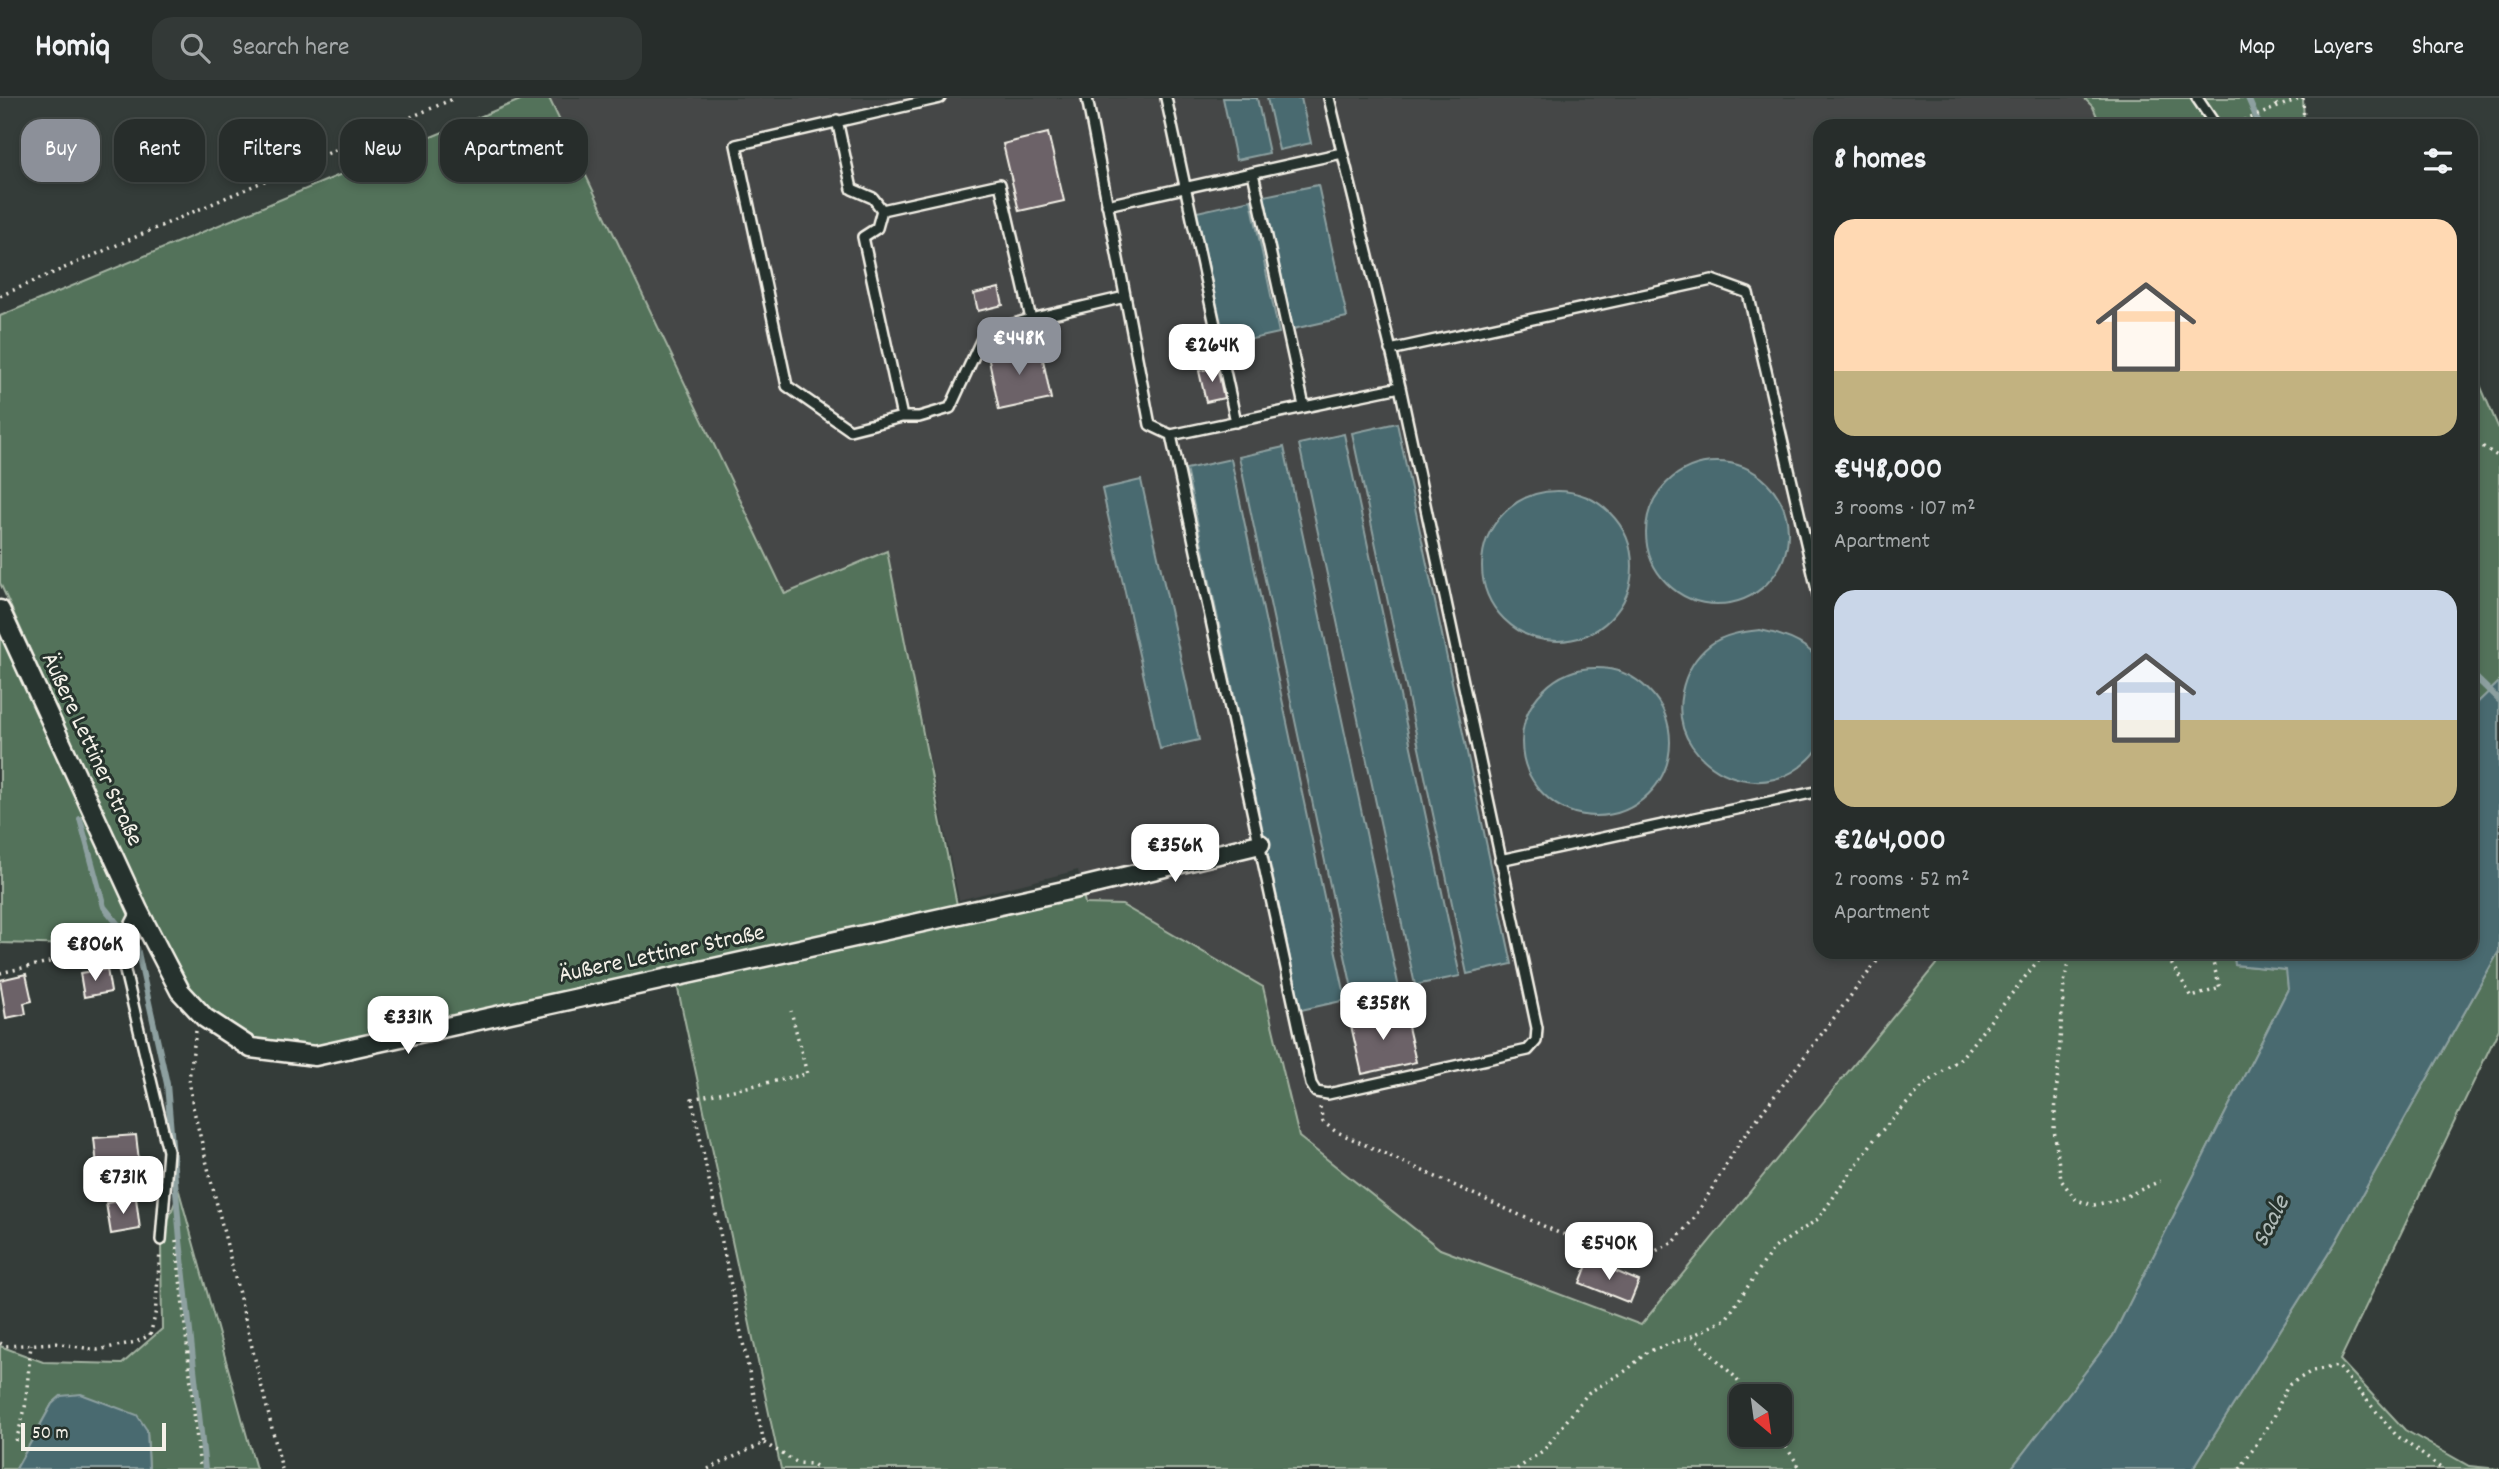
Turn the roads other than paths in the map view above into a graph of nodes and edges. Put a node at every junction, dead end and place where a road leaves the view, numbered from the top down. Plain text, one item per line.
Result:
1 (940, 98) edge
2 (1087, 98) edge
3 (1166, 98) edge
4 (1329, 98) edge
5 (2197, 98) edge
6 (2211, 119) edge
7 (837, 120) junction
8 (1342, 153) junction
9 (1253, 173) junction
10 (1185, 188) junction
11 (1107, 205) junction
12 (882, 210) junction
13 (1125, 297) junction
14 (1031, 319) junction
15 (1390, 350) junction
16 (1400, 387) junction
17 (1304, 406) junction
18 (902, 417) junction
19 (1236, 422) junction
20 (1171, 435) junction
21 (1813, 573) edge
22 (0, 610) edge
23 (1813, 793) edge
24 (1260, 844) junction
25 (1500, 860) junction
26 (138, 910) junction
27 (161, 1240) road end

1 - 7 lane
2 - 11 lane
3 - 10 lane
4 - 8 lane
5 - 6 lane
7 - 12 lane
7 - 18 lane
8 - 9 lane
8 - 15 lane
9 - 10 lane
9 - 17 lane
10 - 11 lane
10 - 19 lane
11 - 13 lane
12 - 14 lane
12 - 18 lane
13 - 14 lane
13 - 20 lane
14 - 18 lane
15 - 16 lane
15 - 21 lane
16 - 17 lane
16 - 25 lane
17 - 19 lane
19 - 20 lane
20 - 24 lane
22 - 26 street, Äußere Lettiner Straße
23 - 25 lane
24 - 25 lane
24 - 26 street, Äußere Lettiner Straße
26 - 27 lane

